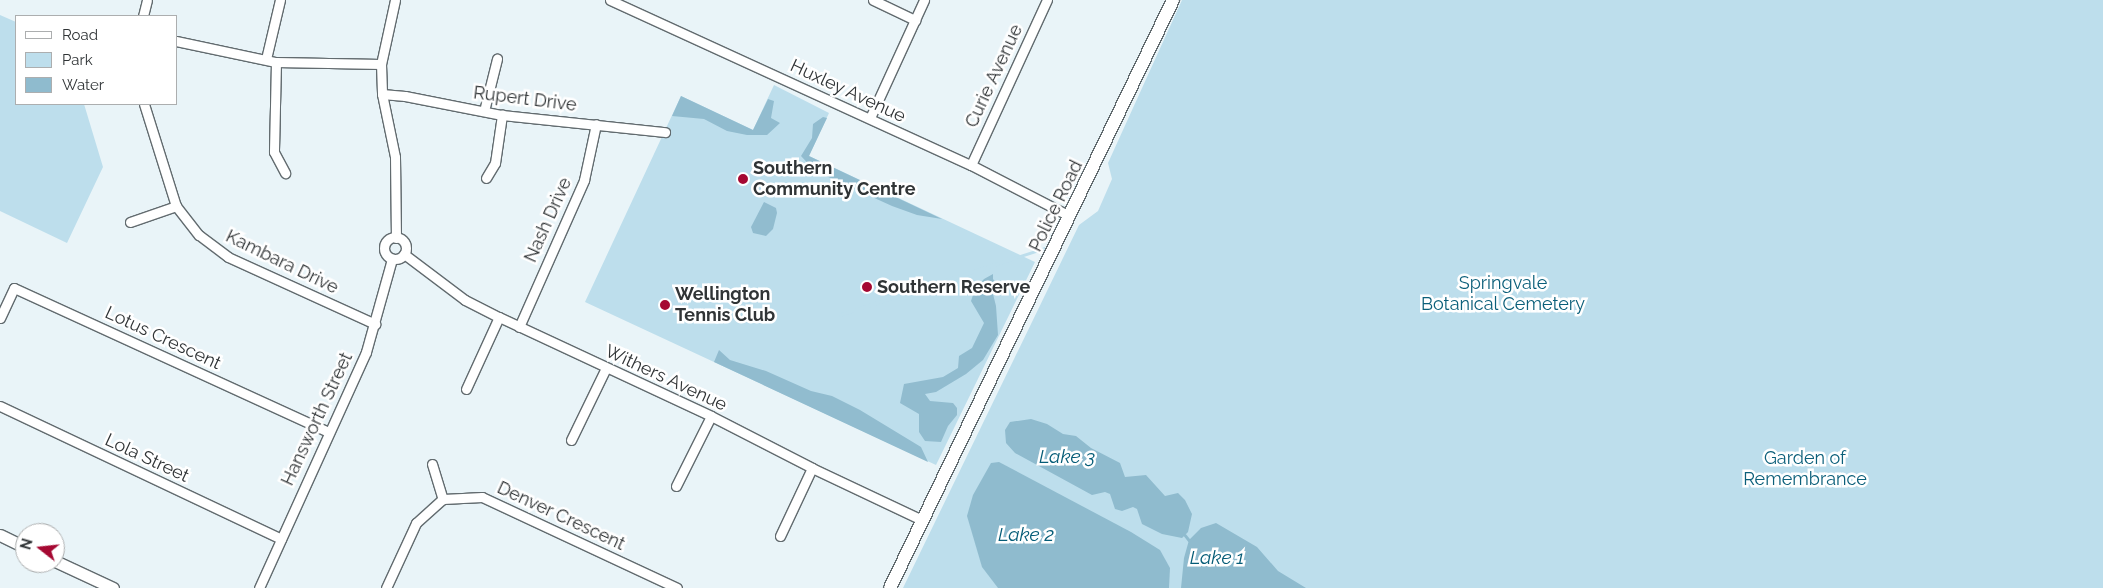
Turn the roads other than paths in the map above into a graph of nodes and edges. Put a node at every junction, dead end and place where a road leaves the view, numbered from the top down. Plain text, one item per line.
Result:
1 (147, 0) edge
2 (280, 0) edge
3 (395, 0) edge
4 (610, 0) edge
5 (873, 0) edge
6 (924, 0) edge
7 (1047, 0) edge
8 (1173, 0) edge
9 (143, 15) edge
10 (915, 20) junction
11 (178, 40) edge
12 (266, 59) junction
13 (497, 59) dead end
14 (276, 62) junction
15 (381, 64) junction
16 (382, 94) junction
17 (144, 105) edge
18 (484, 111) junction
19 (502, 115) junction
20 (870, 118) junction
21 (596, 124) junction
22 (664, 132) dead end
23 (971, 165) junction
24 (284, 173) dead end
25 (486, 178) dead end
26 (176, 206) junction
27 (1070, 216) junction
28 (130, 222) dead end
29 (396, 238) junction
30 (404, 254) junction
31 (392, 259) junction
32 (499, 317) junction
33 (0, 318) edge
34 (375, 324) junction
35 (519, 327) junction
36 (606, 368) junction
37 (466, 388) dead end
38 (0, 406) edge
39 (711, 416) junction
40 (328, 432) junction
41 (571, 440) dead end
42 (432, 464) dead end
43 (812, 468) junction
44 (676, 486) dead end
45 (443, 499) junction
46 (922, 520) junction
47 (780, 536) dead end
48 (1, 539) edge
49 (281, 539) junction
50 (15, 543) edge
51 (65, 566) edge
52 (105, 586) edge
53 (259, 588) edge
54 (386, 588) edge
55 (677, 588) edge
56 (890, 588) edge

1 - 9 street
2 - 12 street
3 - 15 street
4 - 20 street, Huxley Avenue
5 - 10 street
6 - 10 street
7 - 23 street, Curie Avenue
8 - 27 main road, Police Road
10 - 20 street
11 - 12 street
12 - 14 street
13 - 18 street
14 - 15 street
14 - 24 street
15 - 16 street
16 - 18 street, Rupert Drive
16 - 29 street
17 - 26 street, Kambara Drive
18 - 19 street, Rupert Drive
19 - 21 street, Rupert Drive
19 - 25 street
20 - 23 street, Huxley Avenue
21 - 22 street, Rupert Drive
21 - 35 street, Nash Drive
23 - 27 street, Huxley Avenue
26 - 28 street
26 - 34 street, Kambara Drive
27 - 46 main road, Police Road
29 - 30 street
29 - 31 street
30 - 31 street
30 - 32 street, Withers Avenue
31 - 34 street, Hansworth Street
32 - 35 street, Withers Avenue
32 - 37 street
33 - 40 street, Lotus Crescent
34 - 40 street, Hansworth Street
35 - 36 street, Withers Avenue
36 - 39 street, Withers Avenue
36 - 41 street
38 - 49 street, Lola Street
39 - 43 street, Withers Avenue
39 - 44 street
40 - 49 street, Hansworth Street
42 - 45 street
43 - 46 street, Withers Avenue
43 - 47 street
45 - 54 street
45 - 55 street, Denver Crescent
46 - 56 main road, Police Road
48 - 50 street
49 - 53 street, Hansworth Street
51 - 52 street

